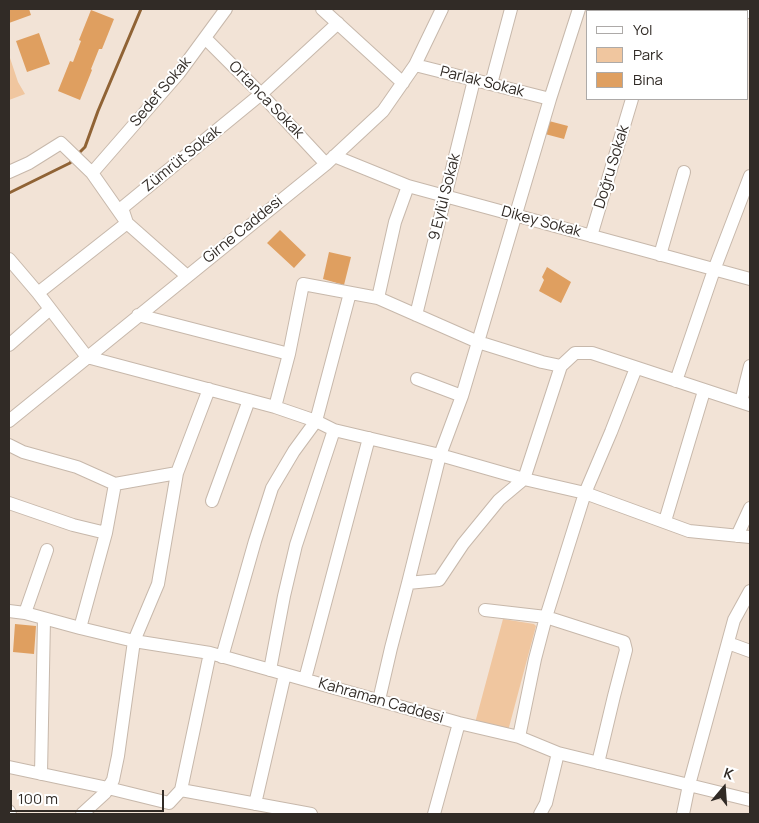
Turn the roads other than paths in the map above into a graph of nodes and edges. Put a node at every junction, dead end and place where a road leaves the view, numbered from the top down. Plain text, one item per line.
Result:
1 (226, 9) edge
2 (322, 9) edge
3 (442, 9) edge
4 (512, 9) edge
5 (579, 9) edge
6 (338, 22) junction
7 (205, 38) junction
8 (415, 65) junction
9 (474, 80) junction
10 (403, 83) junction
11 (492, 84) junction
12 (261, 94) junction
13 (550, 99) junction
14 (632, 100) edge
15 (330, 160) junction
16 (88, 169) junction
17 (9, 172) edge
18 (684, 172) dead end
19 (750, 176) edge
20 (408, 186) junction
21 (445, 196) junction
22 (515, 215) junction
23 (127, 223) junction
24 (591, 236) junction
25 (660, 255) junction
26 (9, 259) edge
27 (714, 270) junction
28 (13, 274) edge
29 (187, 276) junction
30 (750, 280) edge
31 (38, 293) junction
32 (350, 293) junction
33 (378, 298) junction
34 (50, 309) junction
35 (138, 315) junction
36 (416, 315) junction
37 (478, 342) junction
38 (9, 345) edge
39 (289, 354) junction
40 (87, 357) junction
41 (561, 366) junction
42 (750, 366) edge
43 (636, 368) junction
44 (417, 380) dead end
45 (676, 381) junction
46 (208, 389) junction
47 (704, 391) junction
48 (462, 396) junction
49 (249, 400) junction
50 (746, 404) edge
51 (275, 407) junction
52 (316, 421) junction
53 (9, 422) edge
54 (334, 430) junction
55 (369, 438) junction
56 (9, 445) edge
57 (440, 456) junction
58 (177, 473) junction
59 (524, 479) junction
60 (115, 484) junction
61 (585, 493) junction
62 (212, 501) dead end
63 (9, 503) edge
64 (750, 508) edge
65 (664, 521) junction
66 (106, 533) junction
67 (737, 536) junction
68 (750, 537) edge
69 (47, 550) dead end
70 (408, 583) junction
71 (750, 591) edge
72 (485, 610) dead end
73 (9, 611) edge
74 (25, 614) junction
75 (546, 617) junction
76 (44, 619) junction
77 (80, 628) junction
78 (134, 640) junction
79 (728, 643) junction
80 (750, 651) edge
81 (216, 655) junction
82 (270, 670) junction
83 (285, 674) junction
84 (305, 680) junction
85 (379, 700) junction
86 (459, 723) junction
87 (520, 737) junction
88 (558, 753) junction
89 (598, 763) junction
90 (9, 767) edge
91 (41, 774) junction
92 (689, 785) junction
93 (108, 788) junction
94 (181, 790) junction
95 (750, 800) edge
96 (255, 804) junction
97 (82, 814) edge
98 (311, 814) edge
99 (434, 814) edge
100 (540, 814) edge
101 (683, 814) edge

1 - 7 street, Sedef Sokak
2 - 6 street
3 - 8 street, Girne Caddesi
4 - 11 street
5 - 13 street
6 - 10 street
6 - 12 street, Zümrüt Sokak
7 - 12 street, Ortanca Sokak
7 - 16 street, Sedef Sokak
8 - 9 street, Parlak Sokak
8 - 10 street, Girne Caddesi
9 - 11 street, Parlak Sokak
9 - 21 street, 9 Eylül Sokak
10 - 15 street, Girne Caddesi
11 - 13 street, Parlak Sokak
12 - 15 street, Ortanca Sokak
12 - 23 street, Zümrüt Sokak
13 - 22 street
14 - 24 street, Doğru Sokak
15 - 20 street, Dikey Sokak
15 - 29 street, Girne Caddesi
16 - 17 street
16 - 23 street
18 - 25 street
19 - 27 street
20 - 21 street, Dikey Sokak
20 - 33 street
21 - 22 street, Dikey Sokak
21 - 36 street, 9 Eylül Sokak
22 - 24 street, Dikey Sokak
22 - 37 street
23 - 29 street
23 - 31 street
24 - 25 street, Dikey Sokak
25 - 27 street, Dikey Sokak
26 - 28 street
27 - 30 street, Dikey Sokak
27 - 45 street
28 - 31 street
29 - 35 street, Girne Caddesi
31 - 34 street
32 - 33 street
32 - 39 street
32 - 52 street
33 - 36 street
34 - 38 street
34 - 40 street
35 - 39 street
35 - 40 street, Girne Caddesi
36 - 37 street
37 - 41 street
37 - 48 street
39 - 51 street
40 - 46 street
40 - 53 street, Girne Caddesi
41 - 43 street
41 - 59 street
42 - 50 street
43 - 45 street
43 - 61 street
44 - 48 street
45 - 47 street
46 - 49 street
46 - 58 street
47 - 50 street
47 - 65 street
48 - 57 street
49 - 51 street
49 - 62 street
51 - 52 street
52 - 54 street
52 - 81 street
54 - 55 street
54 - 82 street
55 - 57 street
55 - 84 street
56 - 60 street
57 - 59 street
57 - 70 street
58 - 60 street
58 - 78 street
59 - 61 street
59 - 70 street
60 - 66 street
61 - 65 street
61 - 75 street
63 - 66 street
64 - 67 street
65 - 67 street
66 - 77 street
67 - 68 street
69 - 74 street
70 - 85 street
71 - 79 street
72 - 75 street
73 - 74 street, Kahraman Caddesi
74 - 76 street, Kahraman Caddesi
75 - 87 street
75 - 89 street
76 - 77 street, Kahraman Caddesi
76 - 91 street
77 - 78 street, Kahraman Caddesi
78 - 81 street, Kahraman Caddesi
78 - 93 street
79 - 80 street
79 - 92 street
81 - 82 street, Kahraman Caddesi
81 - 94 street
82 - 83 street, Kahraman Caddesi
83 - 84 street, Kahraman Caddesi
83 - 96 street
84 - 85 street, Kahraman Caddesi
85 - 86 street, Kahraman Caddesi
86 - 87 street, Kahraman Caddesi
86 - 99 street
87 - 88 street, Kahraman Caddesi
88 - 89 street, Kahraman Caddesi
88 - 100 street
89 - 92 street, Kahraman Caddesi
90 - 91 street
91 - 93 street
92 - 95 street, Kahraman Caddesi
92 - 101 street
93 - 94 street
93 - 97 street
94 - 96 street
96 - 98 street

